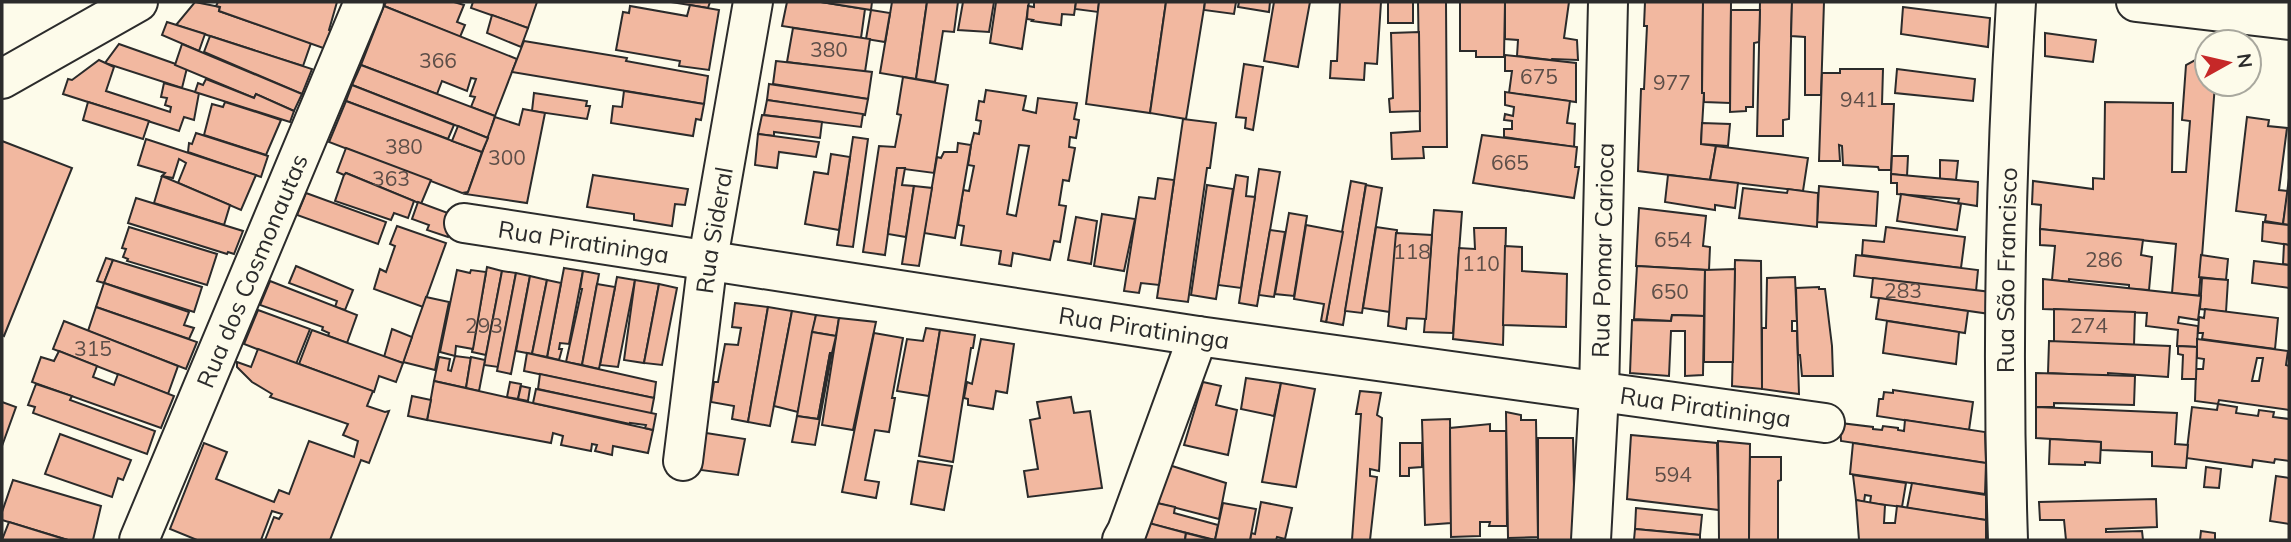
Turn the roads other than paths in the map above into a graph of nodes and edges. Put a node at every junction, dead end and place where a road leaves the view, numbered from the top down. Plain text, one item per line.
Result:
1 (138, 2) edge
2 (364, 2) edge
3 (753, 2) edge
4 (1608, 2) edge
5 (2016, 2) edge
6 (2136, 2) edge
7 (2289, 20) edge
8 (2, 79) edge
9 (464, 223) dead end
10 (708, 259) junction
11 (1198, 336) junction
12 (1599, 393) junction
13 (1825, 423) dead end
14 (683, 461) dead end
15 (139, 540) edge
16 (1122, 540) edge
17 (1591, 540) edge
18 (2008, 540) edge

1 - 8 street
2 - 15 street, Rua dos Cosmonautas
3 - 10 street, Rua Sideral
4 - 12 street, Rua Pomar Carioca
5 - 18 street, Rua São Francisco
6 - 7 street
9 - 10 street, Rua Piratininga
10 - 11 street, Rua Piratininga
10 - 14 street, Rua Sideral
11 - 12 street, Rua Piratininga
11 - 16 street
12 - 13 street, Rua Piratininga
12 - 17 street, Rua Pomar Carioca

